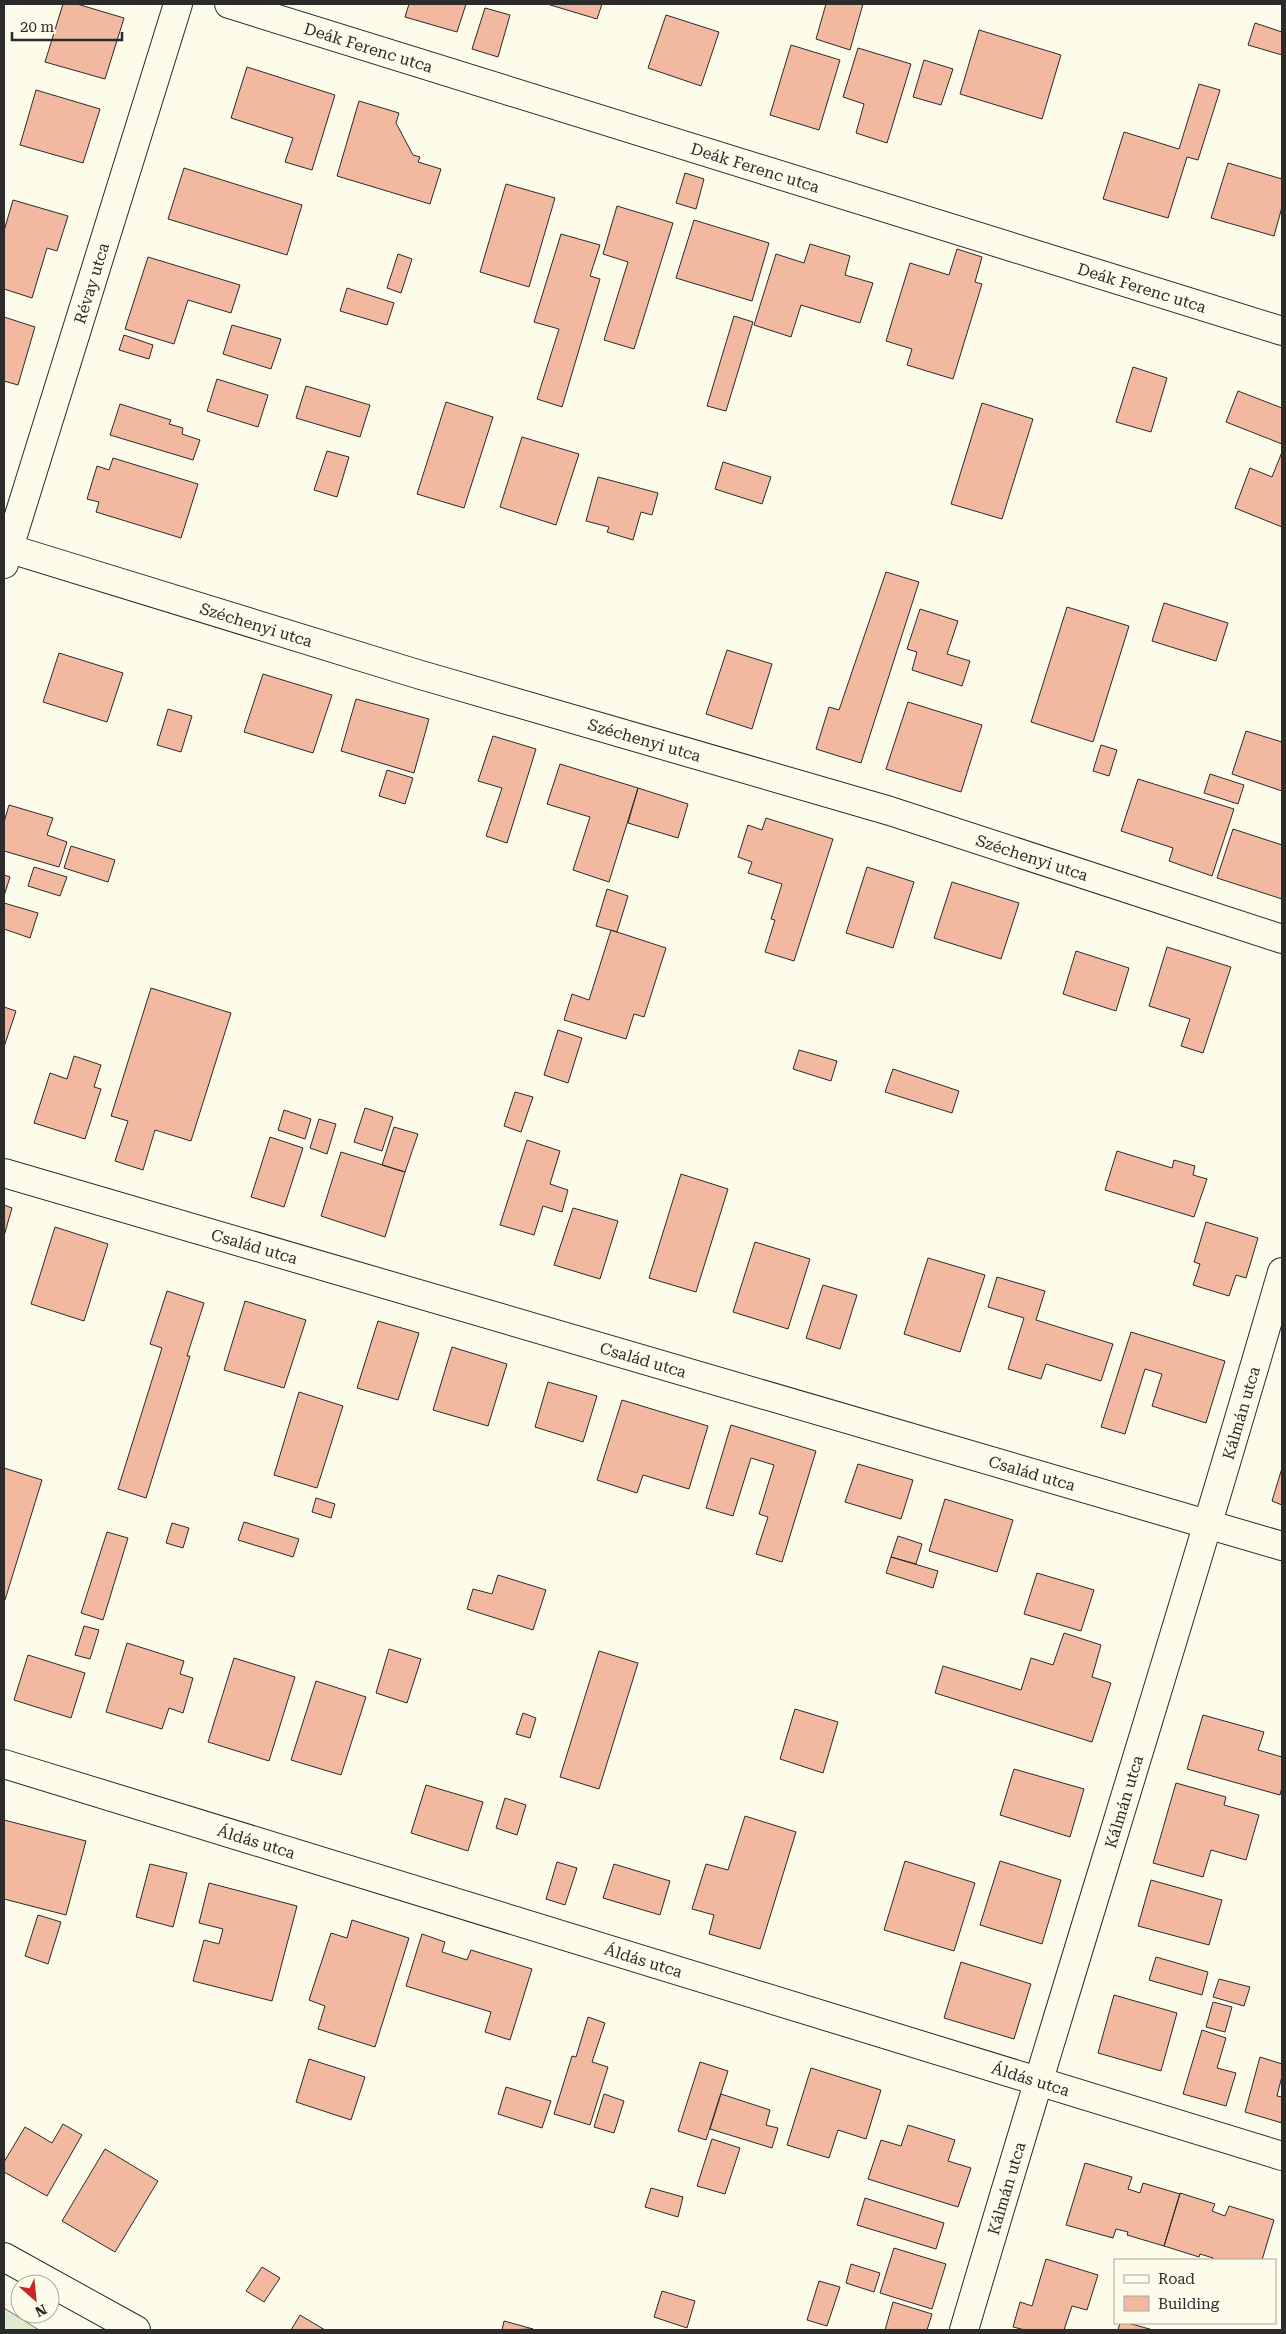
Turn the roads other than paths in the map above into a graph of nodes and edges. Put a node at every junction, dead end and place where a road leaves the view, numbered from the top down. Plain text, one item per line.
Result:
1 (178, 4) edge
2 (229, 4) edge
3 (1282, 331) edge
4 (5, 553) edge
5 (1282, 939) edge
6 (4, 1173) edge
7 (1282, 1272) edge
8 (1209, 1524) junction
9 (1282, 1546) edge
10 (4, 1764) edge
11 (1038, 2080) junction
12 (1282, 2156) edge
13 (4, 2257) edge
14 (136, 2330) edge
15 (964, 2330) edge

1 - 4 street, Révay utca
2 - 3 street, Deák Ferenc utca
4 - 5 street, Széchenyi utca
6 - 8 street, Család utca
7 - 8 street, Kálmán utca
8 - 9 street, Család utca
8 - 11 street, Kálmán utca
10 - 11 street, Áldás utca
11 - 12 street, Áldás utca
11 - 15 street, Kálmán utca
13 - 14 street

